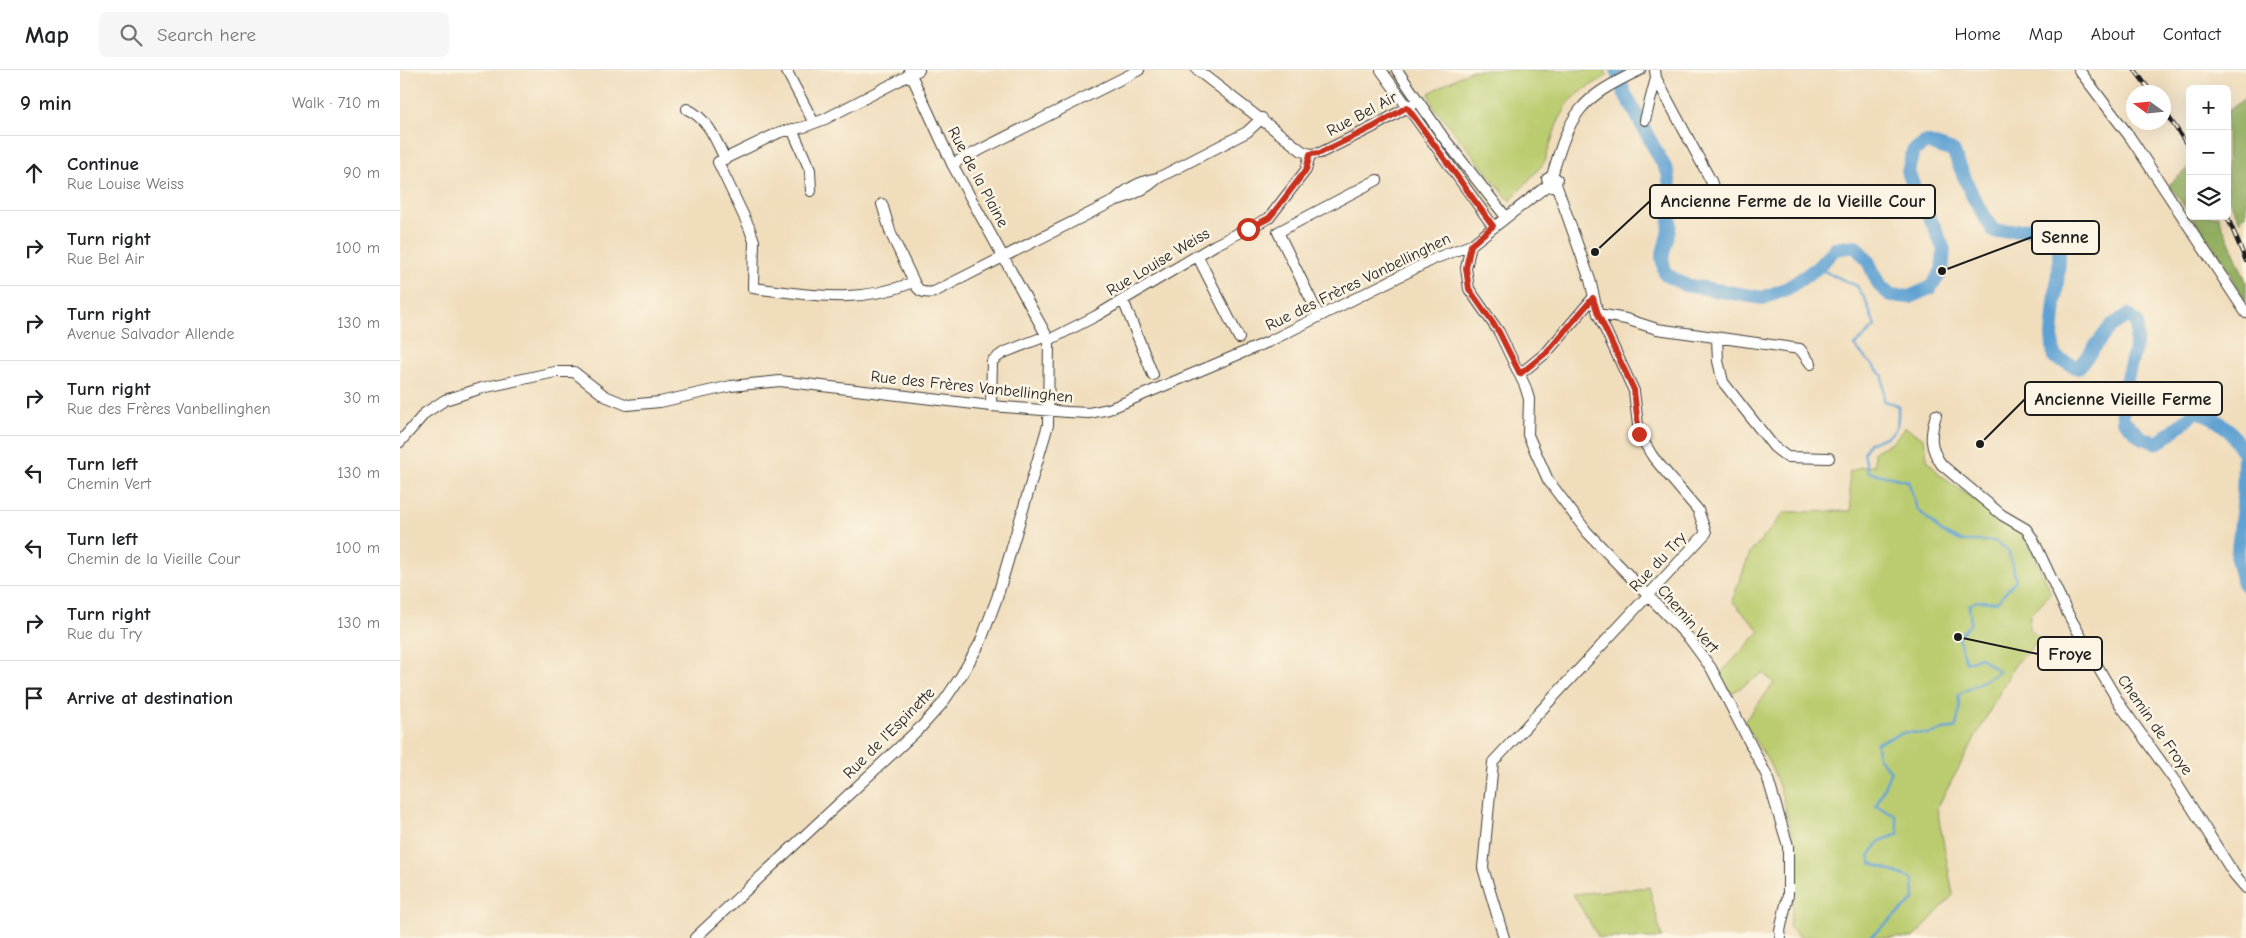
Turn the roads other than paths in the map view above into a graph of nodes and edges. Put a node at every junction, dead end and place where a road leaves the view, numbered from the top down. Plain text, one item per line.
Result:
1 (786, 70) edge
2 (1139, 70) edge
3 (1197, 70) edge
4 (1381, 70) edge
5 (1397, 70) edge
6 (1640, 70) edge
7 (2079, 70) edge
8 (913, 71) edge
9 (1656, 74) edge
10 (1418, 100) junction
11 (1407, 107) junction
12 (687, 109) dead end
13 (1262, 118) junction
14 (1645, 120) dead end
15 (814, 124) junction
16 (792, 129) junction
17 (1310, 154) junction
18 (722, 160) junction
19 (952, 164) junction
20 (1377, 180) dead end
21 (1552, 182) junction
22 (811, 191) dead end
23 (882, 204) dead end
24 (1722, 212) dead end
25 (1506, 216) junction
26 (1493, 226) junction
27 (1471, 245) junction
28 (1452, 251) junction
29 (1198, 255) junction
30 (1004, 257) junction
31 (1466, 268) junction
32 (914, 282) junction
33 (1593, 298) junction
34 (1123, 300) junction
35 (2246, 313) edge
36 (1598, 314) junction
37 (1320, 316) junction
38 (1047, 338) junction
39 (1239, 338) dead end
40 (1717, 338) junction
41 (1811, 364) dead end
42 (1520, 374) junction
43 (1153, 375) dead end
44 (992, 406) junction
45 (1048, 411) junction
46 (1936, 415) dead end
47 (400, 442) edge
48 (1829, 458) dead end
49 (1647, 595) junction
50 (2245, 886) edge
51 (695, 938) edge
52 (1504, 938) edge
53 (1782, 938) edge

1 - 15 street
2 - 19 street
3 - 13 street
4 - 11 street
5 - 10 street
6 - 21 street
7 - 35 street
8 - 15 street
8 - 19 street, Rue de la Plaine
9 - 14 street
9 - 24 street
10 - 11 street, Rue Bel Air
10 - 25 street
11 - 17 street, Rue Bel Air
11 - 26 street
12 - 18 street
13 - 17 street
13 - 30 street
15 - 16 street
16 - 18 street
16 - 22 street
17 - 29 street, Rue Louise Weiss
18 - 32 street
19 - 30 street, Rue de la Plaine
20 - 37 street
21 - 25 street, Rue des Frères Vanbellinghen
21 - 33 street, Rue du Try
23 - 32 street
25 - 26 street, Rue des Frères Vanbellinghen
26 - 27 street, Rue des Frères Vanbellinghen
27 - 28 street, Rue des Frères Vanbellinghen
27 - 31 street, Chemin Vert
28 - 31 street, Chemin Vert
28 - 37 street, Rue des Frères Vanbellinghen
29 - 34 street, Rue Louise Weiss
29 - 39 street
30 - 32 street
30 - 38 street, Rue de la Plaine
31 - 42 street, Chemin Vert
33 - 36 street, Rue du Try
33 - 42 street
34 - 38 street, Rue Louise Weiss
34 - 43 street
36 - 40 street
36 - 49 street, Rue du Try
37 - 45 street, Rue des Frères Vanbellinghen
38 - 44 street, Rue Louise Weiss
38 - 45 street, Rue de l'Espinette
40 - 41 street
40 - 48 street
42 - 49 street, Chemin Vert
44 - 45 street, Rue des Frères Vanbellinghen
44 - 47 street, Rue des Frères Vanbellinghen
45 - 51 street, Rue de l'Espinette
46 - 50 street, Chemin de Froye
49 - 52 street, Rue du Try
49 - 53 street, Chemin Vert

